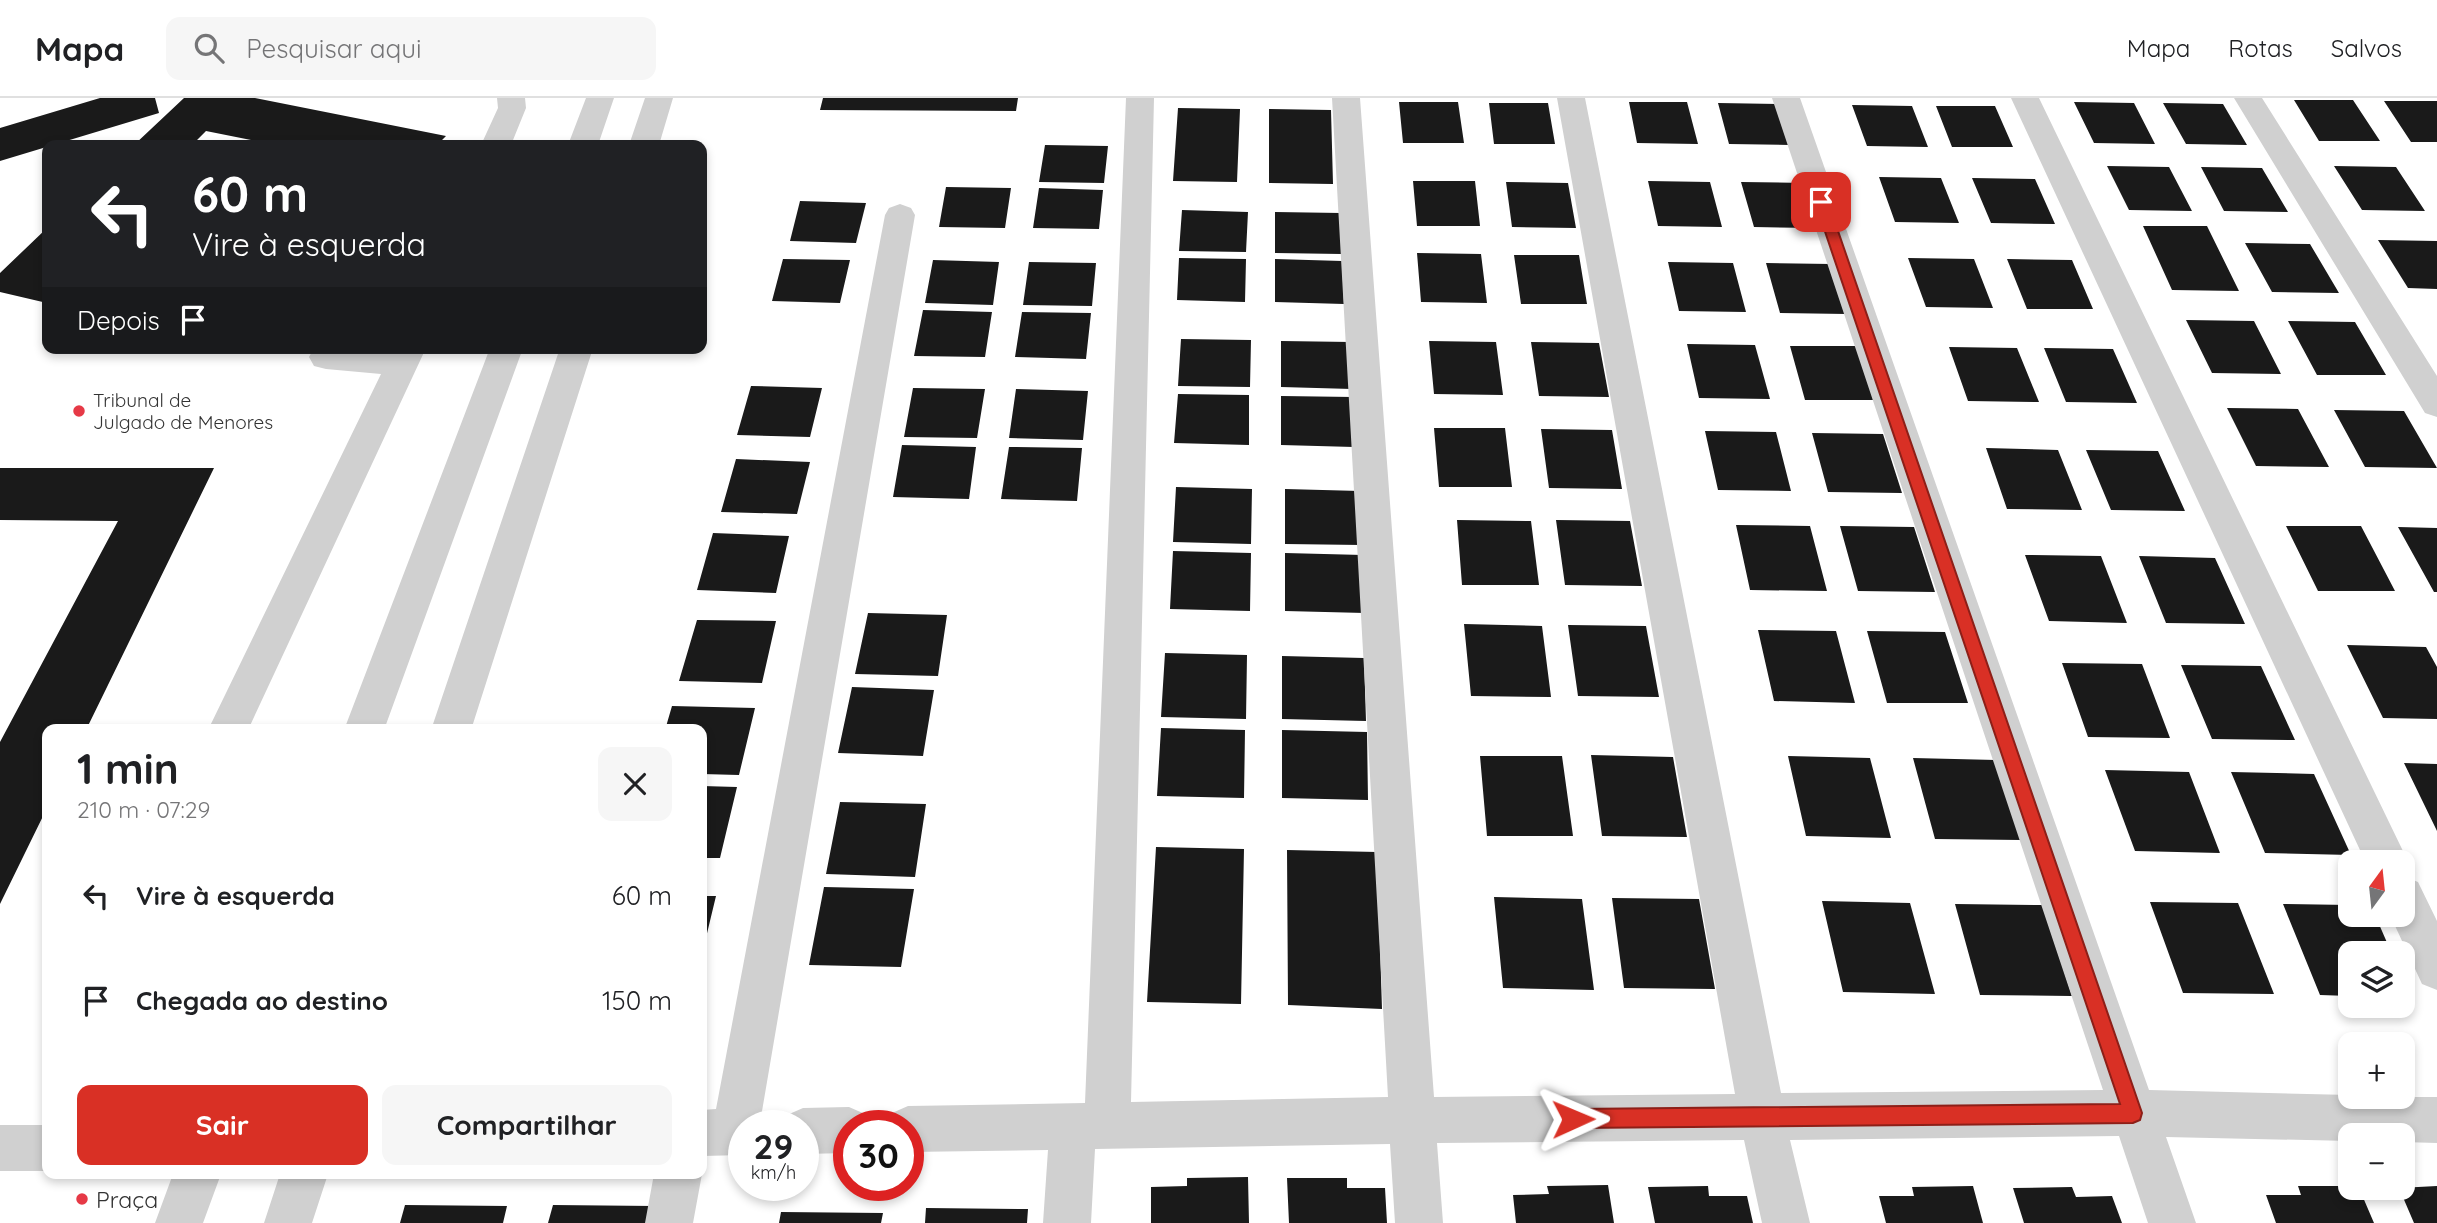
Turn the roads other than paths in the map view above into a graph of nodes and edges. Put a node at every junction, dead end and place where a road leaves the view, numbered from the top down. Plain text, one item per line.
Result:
1 (511, 98) edge
2 (600, 98) edge
3 (659, 98) edge
4 (1140, 98) edge
5 (1346, 98) edge
6 (1570, 98) edge
7 (1786, 98) edge
8 (2025, 98) edge
9 (2248, 98) edge
10 (498, 140) edge
11 (585, 140) edge
12 (645, 140) edge
13 (900, 215) dead end
14 (505, 354) edge
15 (575, 354) edge
16 (407, 356) edge
17 (326, 357) dead end
18 (2437, 404) edge
19 (231, 724) edge
20 (366, 724) edge
21 (453, 724) edge
22 (2381, 850) edge
23 (2415, 922) edge
24 (2437, 969) edge
25 (2133, 1113) junction
26 (1762, 1117) junction
27 (1411, 1120) junction
28 (2437, 1120) edge
29 (1090, 1126) junction
30 (924, 1129) edge
31 (727, 1132) edge
32 (0, 1148) edge
33 (42, 1148) edge
34 (195, 1179) edge
35 (302, 1179) edge
36 (677, 1179) edge
37 (179, 1223) edge
38 (288, 1223) edge
39 (669, 1223) edge
40 (1067, 1223) edge
41 (1419, 1223) edge
42 (1786, 1223) edge
43 (2172, 1223) edge

1 - 10 street
2 - 11 street
3 - 12 street
4 - 29 street
5 - 27 street
6 - 26 street
7 - 25 street
8 - 22 street
9 - 18 street
13 - 31 street
14 - 20 street
15 - 21 street
16 - 17 street
16 - 19 street
23 - 24 street
25 - 26 street
25 - 28 street
25 - 43 street
26 - 27 street
26 - 42 street
27 - 29 street
27 - 41 street
29 - 30 street
29 - 40 street
32 - 33 street
34 - 37 street
35 - 38 street
36 - 39 street

